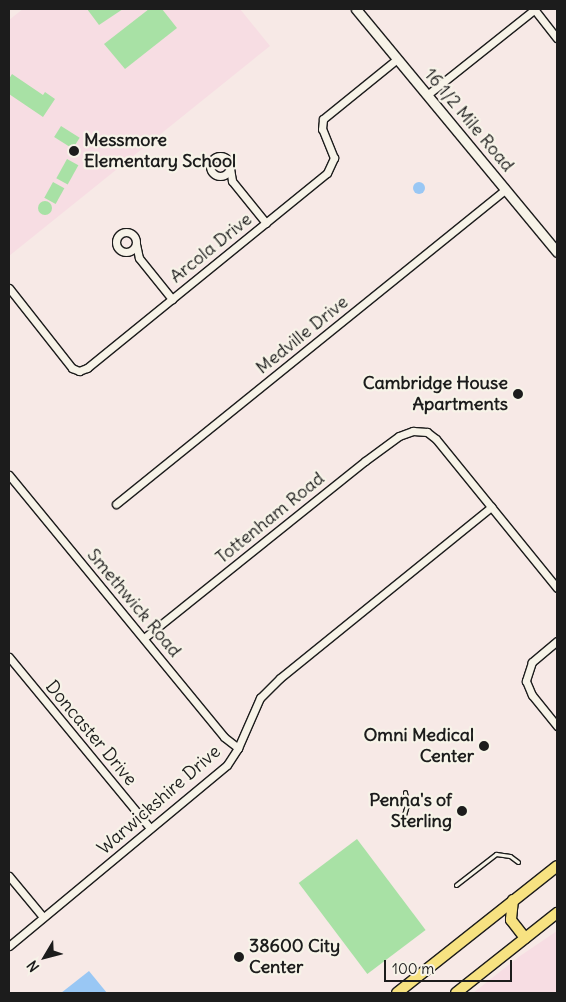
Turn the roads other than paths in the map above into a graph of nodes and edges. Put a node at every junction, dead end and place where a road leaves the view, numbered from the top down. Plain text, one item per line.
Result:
1 (356, 9) edge
2 (534, 9) edge
3 (557, 38) edge
4 (397, 58) junction
5 (427, 95) junction
6 (230, 168) junction
7 (220, 176) junction
8 (232, 181) junction
9 (506, 189) junction
10 (266, 223) junction
11 (136, 244) junction
12 (556, 248) edge
13 (126, 252) junction
14 (139, 258) junction
15 (9, 288) edge
16 (172, 299) junction
17 (9, 475) edge
18 (116, 504) dead end
19 (491, 507) junction
20 (557, 588) edge
21 (144, 638) junction
22 (557, 640) edge
23 (9, 657) edge
24 (557, 726) edge
25 (238, 748) junction
26 (405, 792) dead end
27 (403, 818) dead end
28 (150, 828) junction
29 (518, 862) dead end
30 (557, 866) edge
31 (9, 876) edge
32 (456, 885) dead end
33 (513, 900) junction
34 (557, 913) edge
35 (43, 917) junction
36 (525, 938) junction
37 (9, 946) edge
38 (397, 993) edge
39 (456, 993) edge

1 - 4 street, 16 1/2 Mile Road
2 - 3 street
2 - 5 street
4 - 5 street, 16 1/2 Mile Road
4 - 10 street, Arcola Drive
5 - 9 street, 16 1/2 Mile Road
6 - 7 street
6 - 7 street
6 - 8 street
7 - 8 street
8 - 10 street
9 - 12 street, 16 1/2 Mile Road
9 - 18 street, Medville Drive
10 - 16 street, Arcola Drive
11 - 13 street
11 - 13 street
11 - 14 street
13 - 14 street
14 - 16 street
15 - 16 street, Arcola Drive
17 - 21 street, Smethwick Road
19 - 20 street
19 - 21 street, Tottenham Road
19 - 25 street, Warwickshire Drive
21 - 25 street, Smethwick Road
22 - 24 street
23 - 28 street, Doncaster Drive
25 - 28 street, Warwickshire Drive
26 - 27 lane
28 - 35 street, Warwickshire Drive
29 - 32 lane
30 - 33 main road
31 - 35 street
33 - 36 main road
33 - 38 main road
34 - 36 main road
35 - 37 street, Warwickshire Drive
36 - 39 main road

